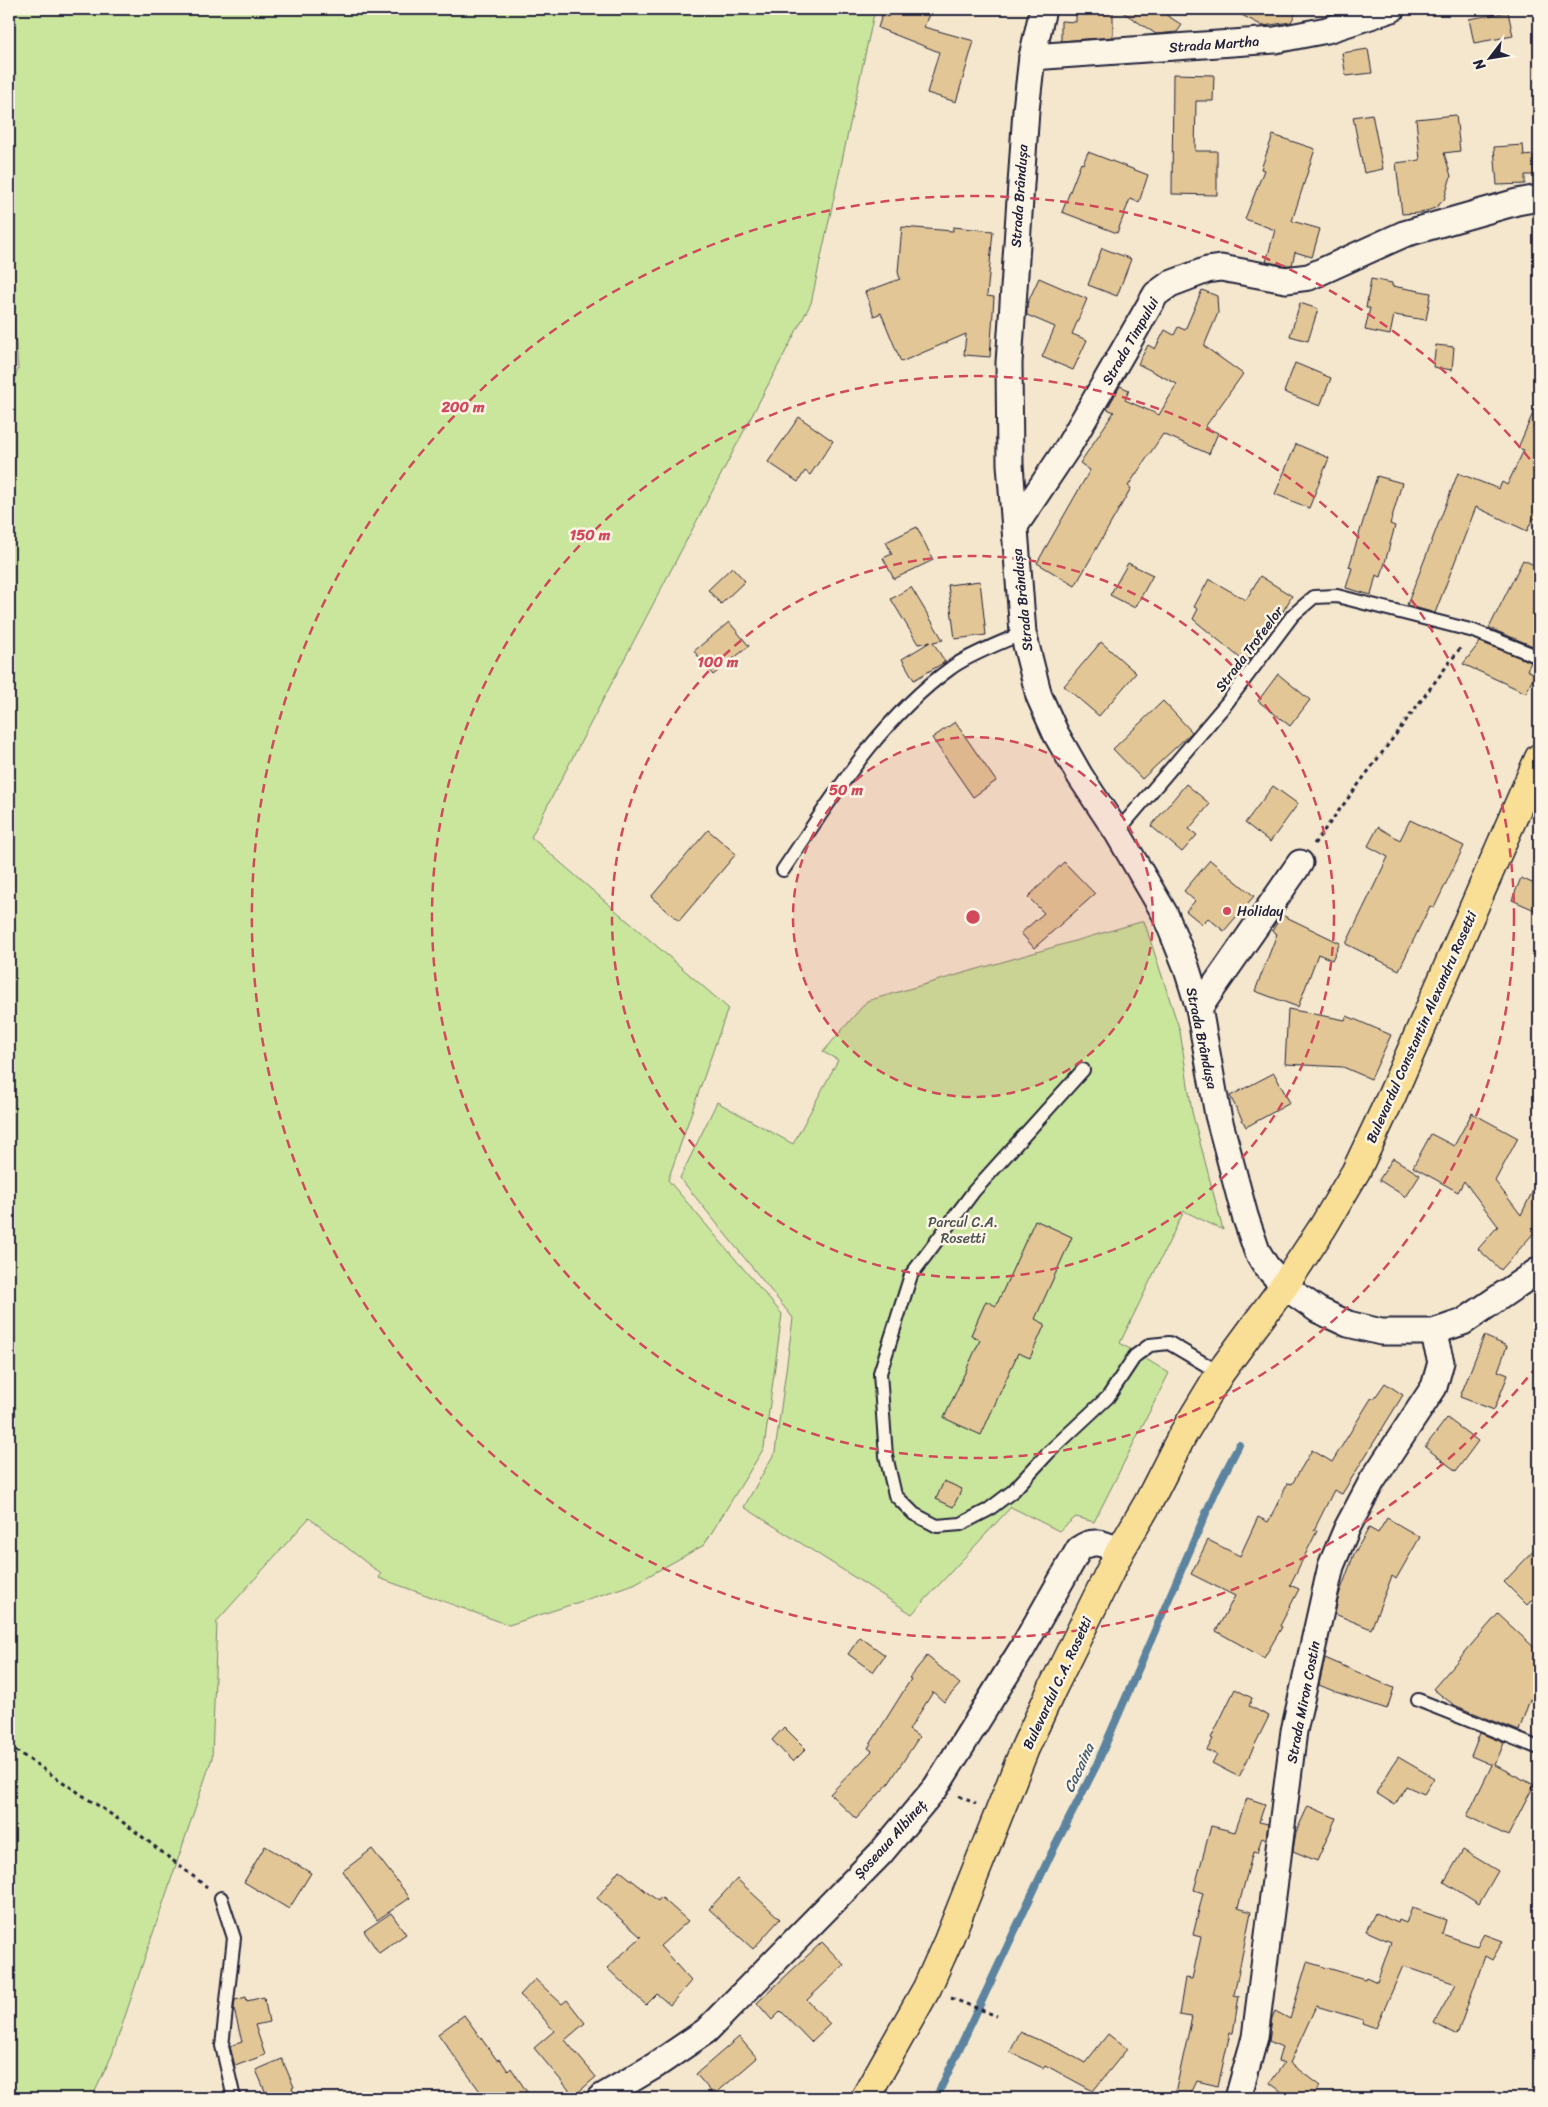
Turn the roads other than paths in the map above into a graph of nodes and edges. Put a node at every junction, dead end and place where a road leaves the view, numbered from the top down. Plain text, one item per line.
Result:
1 (1043, 9) edge
2 (1392, 9) edge
3 (1032, 57) junction
4 (1539, 198) edge
5 (1015, 526) junction
6 (1023, 633) junction
7 (1539, 657) edge
8 (1539, 758) edge
9 (1117, 832) junction
10 (1300, 863) road end
11 (782, 870) dead end
12 (1199, 1008) junction
13 (1083, 1070) dead end
14 (1539, 1270) edge
15 (1284, 1286) junction
16 (1433, 1332) junction
17 (1220, 1373) junction
18 (1120, 1551) junction
19 (1418, 1700) dead end
20 (1539, 1748) edge
21 (221, 1898) road end
22 (234, 2098) edge
23 (600, 2098) edge
24 (865, 2098) edge
25 (1238, 2098) edge

1 - 3 street, Strada Brândușa
2 - 3 street, Strada Martha
3 - 5 street, Strada Brândușa
4 - 5 street, Strada Timpului
5 - 6 street, Strada Brândușa
6 - 9 street, Strada Brândușa
6 - 11 lane
7 - 9 lane, Strada Trofeelor
8 - 15 main road, Bulevardul Constantin Alexandru Rosetti
9 - 12 street, Strada Brândușa
10 - 12 street
12 - 15 street, Strada Brândușa
13 - 17 lane
14 - 16 street, Strada Brândușa
15 - 16 street, Strada Brândușa
15 - 17 main road, Bulevardul C.A. Rosetti
16 - 25 street, Strada Miron Costin
17 - 18 main road, Bulevardul C.A. Rosetti
18 - 23 street, Șoseaua Albineț
18 - 24 main road, Bulevardul C.A. Rosetti
19 - 20 lane
21 - 22 lane

